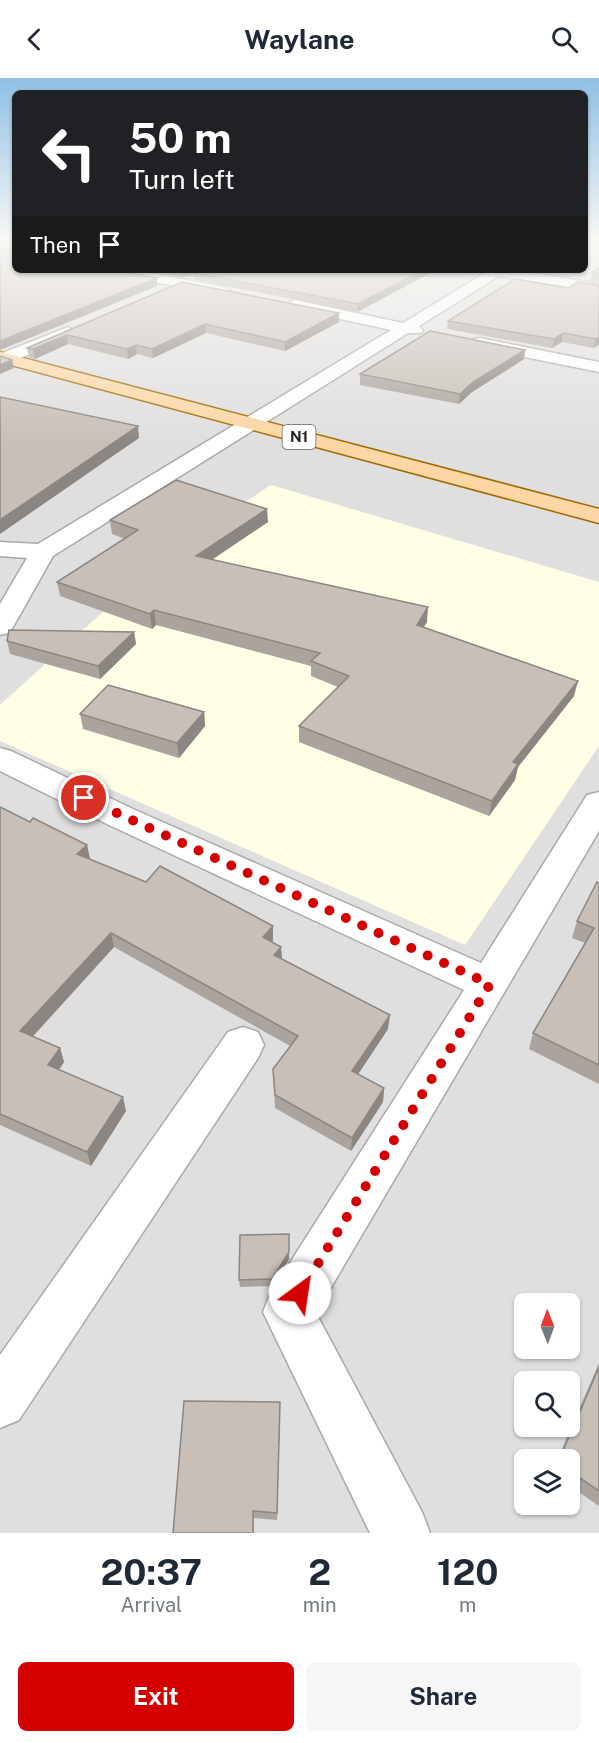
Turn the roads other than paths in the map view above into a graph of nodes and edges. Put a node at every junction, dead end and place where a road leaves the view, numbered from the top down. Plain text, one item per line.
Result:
1 (309, 308) edge
2 (435, 308) edge
3 (79, 327) edge
4 (405, 327) junction
5 (428, 332) edge
6 (462, 339) edge
7 (3, 358) edge
8 (599, 367) edge
9 (248, 423) junction
10 (599, 516) edge
11 (0, 549) edge
12 (43, 552) junction
13 (0, 627) edge
14 (3, 762) edge
15 (599, 803) edge
16 (490, 984) junction
17 (243, 1045) dead end
18 (0, 1401) edge
19 (401, 1533) edge

1 - 4 street
2 - 4 street
3 - 7 street
4 - 5 street
4 - 9 street
6 - 8 street
7 - 9 main road, N1
9 - 10 main road, N1
9 - 12 street
11 - 12 street
12 - 13 street
14 - 16 street
15 - 16 street
16 - 19 street
17 - 18 street

